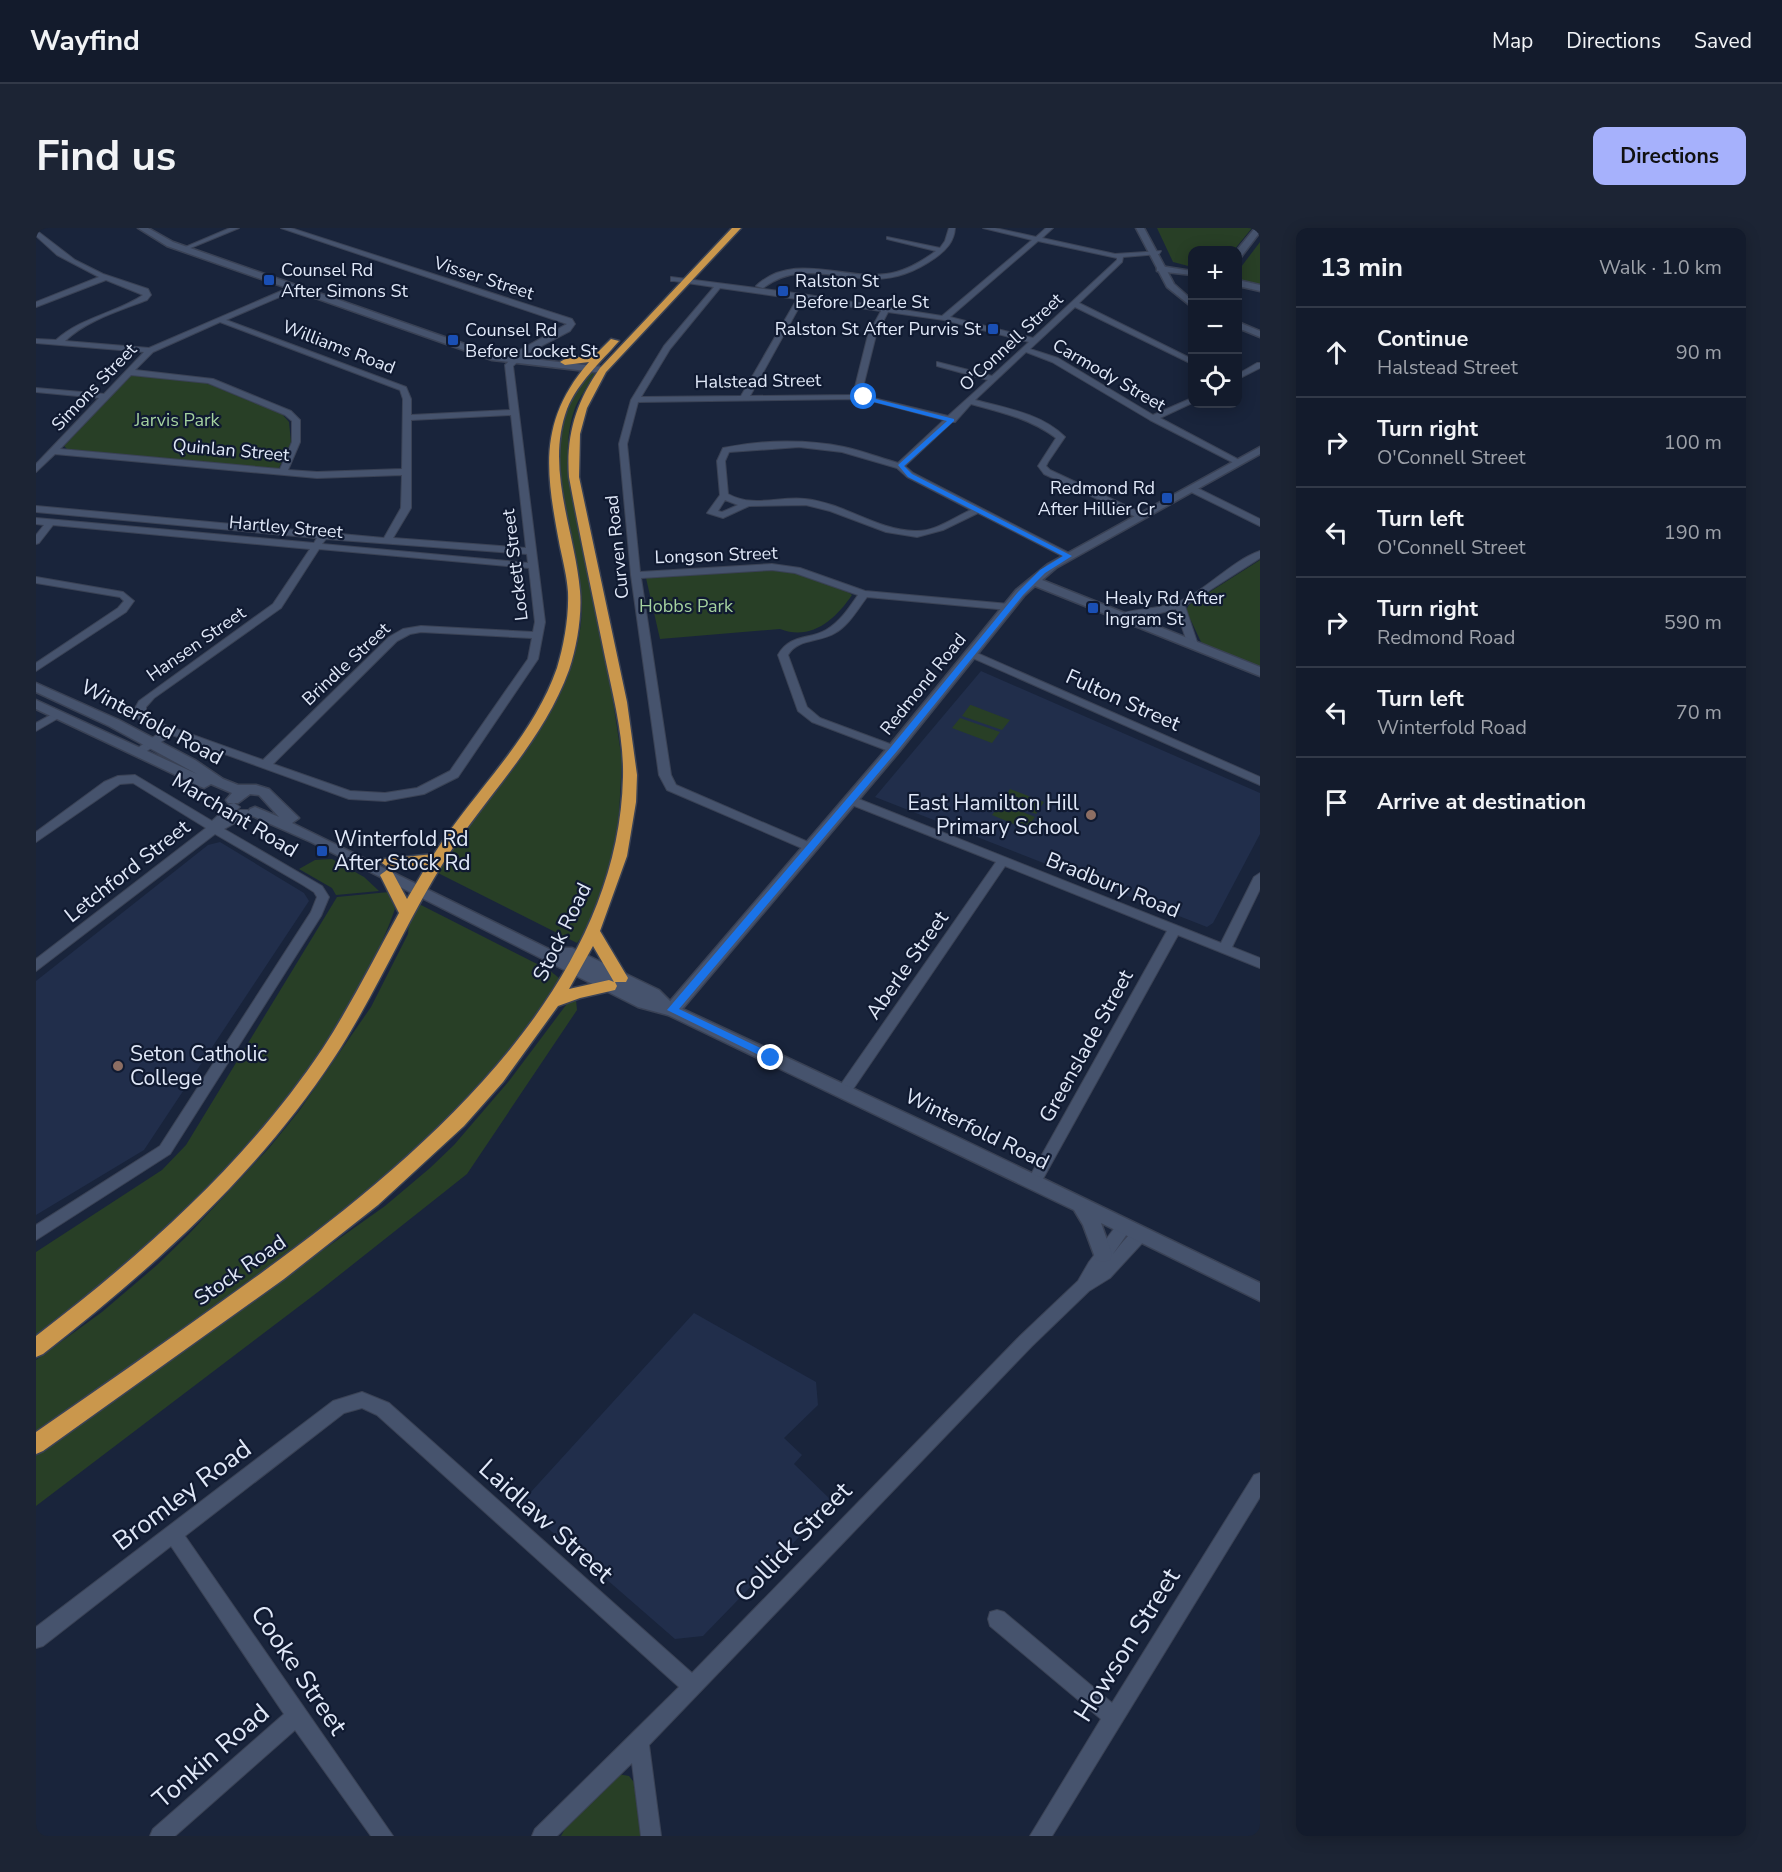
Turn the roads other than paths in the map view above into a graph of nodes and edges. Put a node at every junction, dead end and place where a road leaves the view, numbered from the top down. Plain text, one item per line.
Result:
1 (44, 228) edge
2 (142, 228) edge
3 (236, 228) edge
4 (284, 228) edge
5 (737, 228) edge
6 (952, 228) edge
7 (986, 228) edge
8 (1050, 228) edge
9 (1258, 228) edge
10 (1005, 229) edge
11 (1142, 229) edge
12 (36, 231) edge
13 (889, 238) dead end
14 (1039, 238) junction
15 (188, 248) junction
16 (941, 250) junction
17 (1242, 250) edge
18 (1156, 254) junction
19 (1120, 256) junction
20 (681, 271) dead end
21 (1165, 271) junction
22 (1188, 273) edge
23 (106, 277) junction
24 (677, 283) junction
25 (1242, 284) edge
26 (698, 285) joint
27 (293, 286) junction
28 (718, 286) junction
29 (760, 286) dead end
30 (1260, 288) edge
31 (45, 294) dead end
32 (802, 296) junction
33 (54, 298) junction
34 (1190, 300) edge
35 (1076, 304) junction
36 (36, 305) edge
37 (886, 309) junction
38 (944, 318) junction
39 (218, 319) junction
40 (1242, 325) edge
41 (623, 332) dead end
42 (1260, 332) edge
43 (36, 341) edge
44 (1035, 341) junction
45 (58, 343) junction
46 (150, 350) junction
47 (1027, 350) junction
48 (512, 360) junction
49 (1188, 360) edge
50 (939, 364) dead end
51 (597, 365) junction
52 (1260, 365) edge
53 (127, 372) junction
54 (1242, 375) edge
55 (995, 379) junction
56 (36, 390) edge
57 (105, 396) junction
58 (745, 397) junction
59 (856, 397) junction
60 (635, 400) junction
61 (972, 402) junction
62 (1188, 402) edge
63 (513, 412) junction
64 (408, 418) junction
65 (1152, 418) junction
66 (952, 420) junction
67 (1260, 450) edge
68 (54, 451) junction
69 (1239, 462) junction
70 (900, 466) junction
71 (36, 469) edge
72 (283, 471) junction
73 (405, 472) junction
74 (1192, 489) junction
75 (724, 495) junction
76 (747, 504) junction
77 (36, 509) edge
78 (977, 510) junction
79 (1141, 516) junction
80 (36, 521) edge
81 (51, 522) junction
82 (1260, 523) edge
83 (323, 536) junction
84 (387, 540) junction
85 (36, 541) edge
86 (317, 546) junction
87 (531, 551) junction
88 (1260, 554) edge
89 (1068, 556) junction
90 (534, 566) junction
91 (636, 575) junction
92 (36, 580) edge
93 (1033, 581) junction
94 (864, 594) junction
95 (1180, 605) junction
96 (1009, 607) junction
97 (1121, 616) junction
98 (539, 635) junction
99 (1193, 645) junction
100 (970, 654) junction
101 (36, 668) edge
102 (1260, 672) edge
103 (36, 687) edge
104 (36, 704) edge
105 (58, 714) junction
106 (36, 728) edge
107 (171, 730) junction
108 (152, 742) junction
109 (894, 749) junction
110 (138, 752) junction
111 (266, 764) junction
112 (1260, 781) edge
113 (249, 790) junction
114 (349, 795) joint
115 (269, 799) junction
116 (851, 800) junction
117 (242, 808) junction
118 (214, 828) junction
119 (36, 838) edge
120 (811, 848) junction
121 (438, 859) junction
122 (1002, 862) junction
123 (388, 869) junction
124 (1260, 877) edge
125 (422, 886) junction
126 (406, 913) junction
127 (1174, 930) junction
128 (593, 932) junction
129 (1224, 950) junction
130 (1260, 963) edge
131 (577, 964) junction
132 (37, 965) edge
133 (614, 982) junction
134 (555, 1001) junction
135 (672, 1010) junction
136 (844, 1091) junction
137 (1034, 1182) junction
138 (1080, 1205) junction
139 (1132, 1231) junction
140 (36, 1233) edge
141 (1103, 1254) junction
142 (1083, 1286) junction
143 (1260, 1292) edge
144 (36, 1348) edge
145 (362, 1400) joint
146 (36, 1444) edge
147 (1260, 1481) edge
148 (173, 1533) junction
149 (997, 1619) dead end
150 (36, 1639) edge
151 (692, 1686) junction
152 (297, 1716) junction
153 (1114, 1717) junction
154 (639, 1742) junction
155 (160, 1836) edge
156 (383, 1836) edge
157 (542, 1836) edge
158 (651, 1836) edge
159 (1040, 1836) edge

1 - 12 street
2 - 15 street
3 - 15 street
4 - 48 street, Visser Street
5 - 24 highway, Stock Road
6 - 16 street
7 - 10 street
8 - 14 street
9 - 17 street
10 - 14 street
11 - 18 street
12 - 23 street
13 - 16 street
14 - 19 street
14 - 38 street
15 - 27 street
16 - 29 street
18 - 19 street
18 - 21 street
19 - 35 street, O'Connell Street
20 - 24 highway, Stock Road
21 - 22 street
21 - 34 street
23 - 33 street
23 - 45 street
24 - 26 highway
24 - 28 street
24 - 51 highway, Stock Road
25 - 30 street
26 - 28 street
27 - 39 street, Simons Street
27 - 48 street
28 - 32 street
28 - 60 street, Curven Road
31 - 33 street
32 - 37 street
32 - 58 street
33 - 36 street
35 - 44 street, O'Connell Street
35 - 49 street
37 - 38 street
37 - 59 street
38 - 44 street
39 - 46 street, Simons Street
39 - 64 street, Williams Road
40 - 42 street
41 - 51 highway, Stock Road
43 - 45 street
44 - 47 street, O'Connell Street
45 - 46 street
46 - 53 street, Simons Street
47 - 55 street, O'Connell Street
47 - 65 street, Carmody Street
48 - 51 street
48 - 51 street
48 - 63 street, Lockett Street
50 - 55 street
51 - 121 highway, Stock Road
51 - 128 highway, Stock Road
52 - 54 street
53 - 57 street, Simons Street
53 - 72 street
55 - 61 street, O'Connell Street
56 - 57 street
57 - 68 street, Simons Street
58 - 59 street, Halstead Street
58 - 60 street, Halstead Street
59 - 66 street, Halstead Street
60 - 91 street, Curven Road
61 - 66 street, O'Connell Street
61 - 79 street
62 - 65 street
63 - 64 street
63 - 87 street, Lockett Street
64 - 73 street, Williams Road
65 - 69 street, Carmody Street
66 - 70 street, O'Connell Street
67 - 69 street, Redmond Road
68 - 71 street, Simons Street
68 - 72 street, Quinlan Street
69 - 74 street, Redmond Road
70 - 75 street
70 - 78 street
72 - 73 street, Quinlan Street
73 - 84 street, Williams Road
74 - 79 street, Redmond Road
74 - 82 street
75 - 76 street
75 - 76 street
76 - 78 street
77 - 83 street, Hartley Street
78 - 89 street
79 - 89 street, Redmond Road
80 - 81 street, Hartley Street
81 - 85 street
81 - 86 street, Hartley Street
83 - 84 street, Hartley Street
83 - 86 street, Hansen Street
84 - 87 street, Hartley Street
86 - 90 street, Hartley Street
86 - 107 street, Hansen Street
87 - 90 street, Lockett Street
88 - 95 street
89 - 93 street, Redmond Road
90 - 98 street, Lockett Street
91 - 94 street, Longson Street
91 - 120 street, Curven Road
92 - 101 street
93 - 96 street, Redmond Road
93 - 97 street
94 - 96 street, Longson Street
94 - 109 street
95 - 97 street
95 - 99 street
96 - 100 street, Redmond Road
97 - 99 street
98 - 111 street, Brindle Street
98 - 114 street, Lockett Street
99 - 102 street
100 - 109 street, Redmond Road
100 - 112 street, Fulton Street
103 - 108 street, Winterfold Road
104 - 105 street, Winterfold Road
105 - 106 street
105 - 110 street, Winterfold Road
107 - 108 street
107 - 111 street, Hansen Street
108 - 110 street
108 - 113 street, Winterfold Road
109 - 116 street, Redmond Road
110 - 117 street, Winterfold Road
111 - 114 street, Hansen Street
113 - 115 street, Winterfold Road
113 - 117 street
115 - 117 street
115 - 123 street, Winterfold Road
116 - 120 street, Redmond Road
116 - 122 street, Bradbury Road
117 - 118 street, Letchford Street
117 - 123 street, Winterfold Road
118 - 119 street, Marchant Road
118 - 132 street, Letchford Street
118 - 140 street, Marchant Road
120 - 135 street, Redmond Road
121 - 123 highway
121 - 125 highway, Stock Road
122 - 127 street, Bradbury Road
122 - 136 street, Aberle Street
123 - 125 street, Winterfold Road
123 - 126 highway
124 - 129 street
125 - 126 highway, Stock Road
125 - 131 street, Winterfold Road
126 - 144 highway, Stock Road
127 - 129 street, Bradbury Road
127 - 137 street, Greenslade Street
128 - 131 highway, Stock Road
128 - 133 highway
129 - 130 street, Bradbury Road
131 - 133 street, Winterfold Road
131 - 134 highway, Stock Road
133 - 134 highway
133 - 135 street, Winterfold Road
134 - 146 highway, Stock Road
135 - 136 street, Winterfold Road
136 - 137 street, Winterfold Road
137 - 138 street, Winterfold Road
138 - 139 street, Winterfold Road
138 - 141 street
139 - 141 street, Collick Street
139 - 142 street, Collick Street
139 - 143 street, Winterfold Road
141 - 142 street, Collick Street
142 - 151 street, Collick Street
145 - 148 street, Bromley Road
145 - 151 street, Laidlaw Street
147 - 153 street, Howson Street
148 - 150 street, Bromley Road
148 - 152 street, Cooke Street
149 - 153 street
151 - 154 street, Collick Street
152 - 155 street, Tonkin Road
152 - 156 street, Cooke Street
153 - 159 street, Howson Street
154 - 157 street, Collick Street
154 - 158 street

